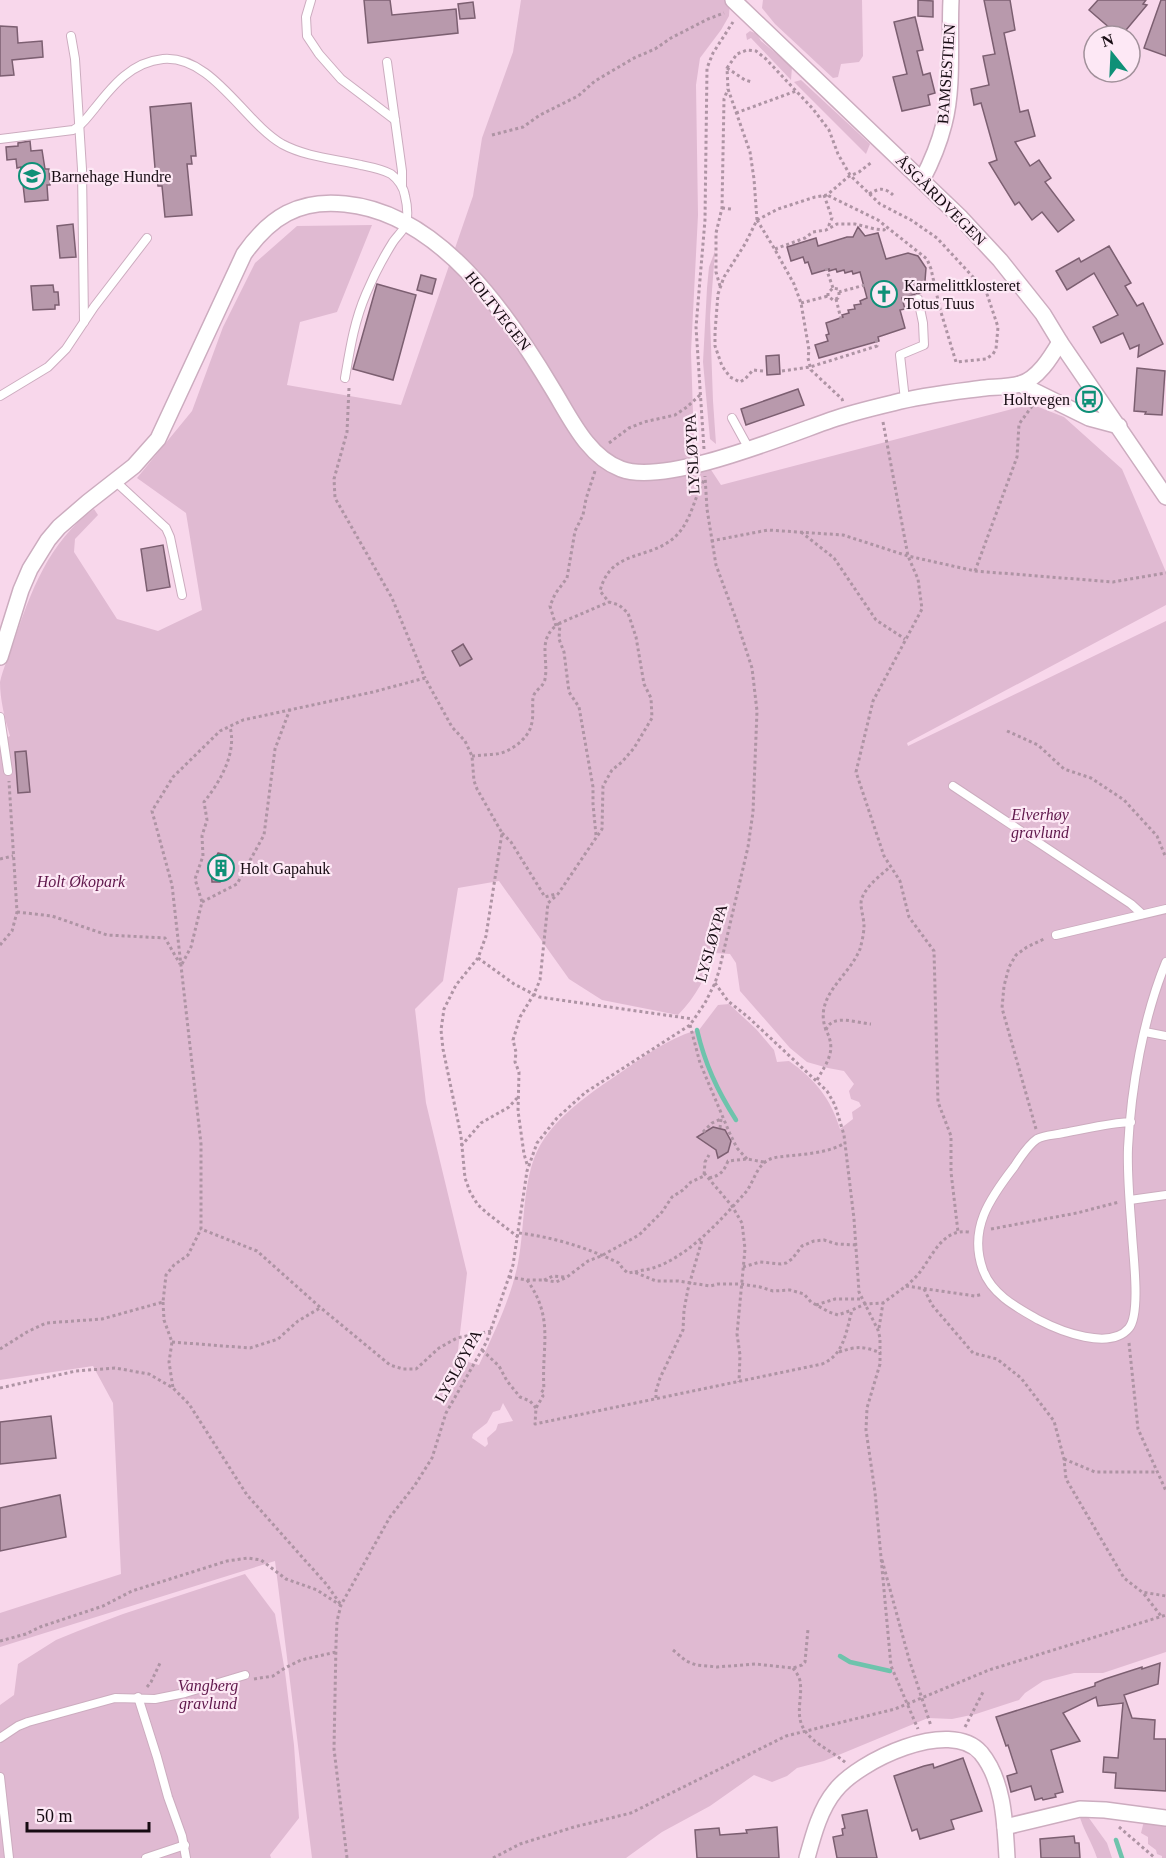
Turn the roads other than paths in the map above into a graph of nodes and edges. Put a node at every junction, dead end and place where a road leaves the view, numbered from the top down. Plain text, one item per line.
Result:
1 (311, 0) edge
2 (951, 0) edge
3 (738, 9) edge
4 (71, 36) dead end
5 (387, 62) dead end
6 (395, 120) junction
7 (79, 126) junction
8 (0, 140) edge
9 (922, 180) junction
10 (402, 187) junction
11 (406, 225) junction
12 (147, 238) dead end
13 (918, 299) dead end
14 (84, 322) junction
15 (1060, 342) junction
16 (345, 378) road end
17 (1020, 384) junction
18 (0, 396) edge
19 (905, 400) junction
20 (732, 418) dead end
21 (1119, 426) junction
22 (749, 449) junction
23 (115, 481) junction
24 (1166, 497) edge
25 (182, 595) dead end
26 (0, 657) edge
27 (0, 717) edge
28 (8, 771) road end
29 (953, 786) dead end
30 (1166, 909) edge
31 (1142, 914) junction
32 (1056, 934) road end
33 (1166, 962) edge
34 (1145, 1032) junction
35 (1166, 1035) edge
36 (1131, 1122) junction
37 (1166, 1195) edge
38 (1130, 1200) junction
39 (245, 1675) road end
40 (138, 1697) junction
41 (0, 1738) edge
42 (0, 1777) edge
43 (1166, 1818) edge
44 (1005, 1827) junction
45 (184, 1845) junction
46 (9, 1858) edge
47 (146, 1858) edge
48 (186, 1858) edge
49 (807, 1858) edge
50 (1007, 1858) edge

1 - 6 lane
2 - 9 street, BAMSESTIEN
3 - 9 street, ÅSGÅRDVEGEN
4 - 7 lane
5 - 6 lane
6 - 10 lane
7 - 8 lane
7 - 10 lane
7 - 14 lane
9 - 15 street, ÅSGÅRDVEGEN
10 - 11 lane
11 - 16 lane
11 - 22 street, HOLTVEGEN
11 - 23 street, HOLTVEGEN
12 - 14 lane
13 - 19 lane
14 - 18 lane
15 - 17 street
15 - 21 street, ÅSGÅRDVEGEN
17 - 19 street, HOLTVEGEN
17 - 21 street
19 - 22 street, HOLTVEGEN
20 - 22 lane
21 - 24 street
23 - 25 lane
23 - 26 street, HOLTVEGEN
27 - 28 lane
29 - 31 lane
30 - 31 lane
31 - 32 lane
33 - 34 lane
34 - 35 lane
34 - 36 lane
36 - 38 lane
36 - 38 lane
37 - 38 lane
39 - 40 lane
40 - 41 lane
40 - 45 lane
42 - 46 lane
43 - 44 street
44 - 49 street
44 - 50 street
45 - 47 lane
45 - 48 lane

